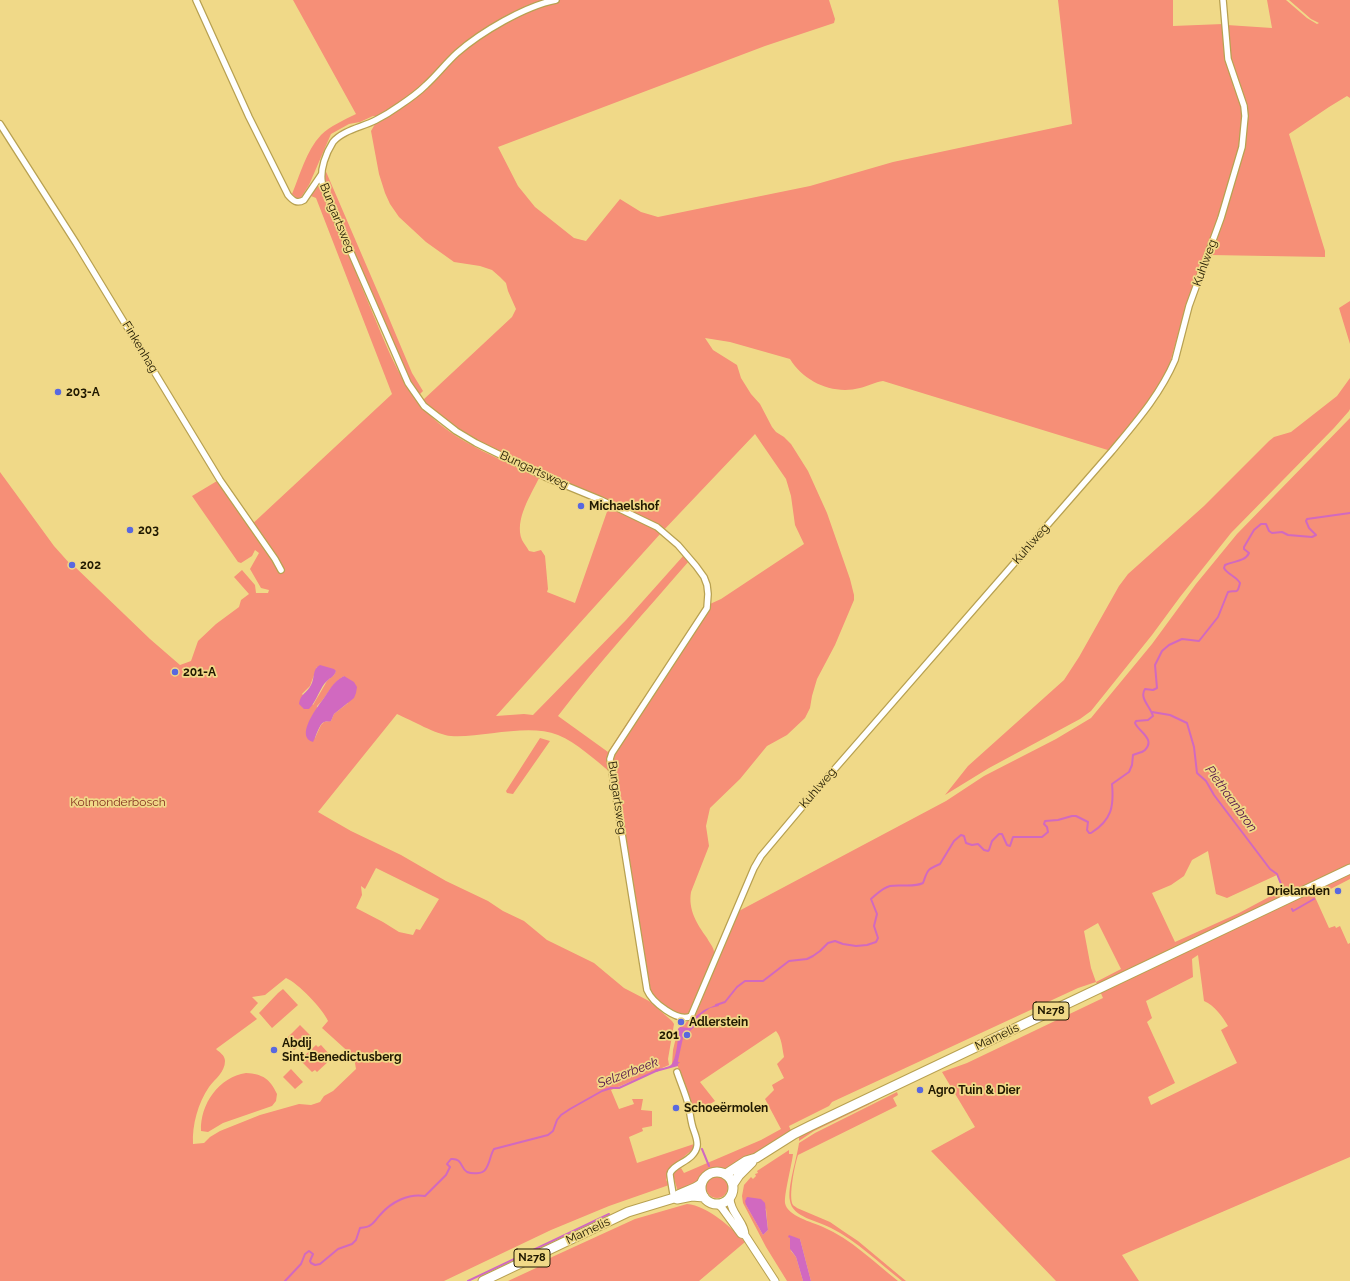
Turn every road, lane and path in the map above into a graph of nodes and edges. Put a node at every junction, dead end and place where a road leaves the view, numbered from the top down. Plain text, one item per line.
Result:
1 (196, 0) edge
2 (556, 0) edge
3 (1223, 0) edge
4 (0, 124) edge
5 (321, 175) junction
6 (281, 570) dead end
7 (1350, 869) edge
8 (670, 1014) joint
9 (677, 1072) dead end
10 (756, 1158) junction
11 (726, 1174) junction
12 (701, 1184) junction
13 (733, 1184) junction
14 (704, 1197) junction
15 (674, 1198) junction
16 (730, 1198) junction
17 (718, 1204) junction
18 (745, 1235) junction
19 (483, 1281) edge
20 (775, 1281) edge

1 - 5 street
2 - 5 street, Bungartsweg
3 - 8 street, Kuhlweg
4 - 6 street, Finkenhag
5 - 8 street, Bungartsweg
7 - 10 main road, Mamelis / N278
9 - 15 street
10 - 11 main road, Mamelis / N278
10 - 13 main road, Mamelis / N278
11 - 12 main road, N278
11 - 13 main road
12 - 14 main road
12 - 15 main road, Mamelis / N278
13 - 16 main road, N278
14 - 15 main road, Mamelis / N278
14 - 17 main road, N278
15 - 19 main road, Mamelis / N278
16 - 17 main road
16 - 18 street
17 - 18 street
18 - 20 street

